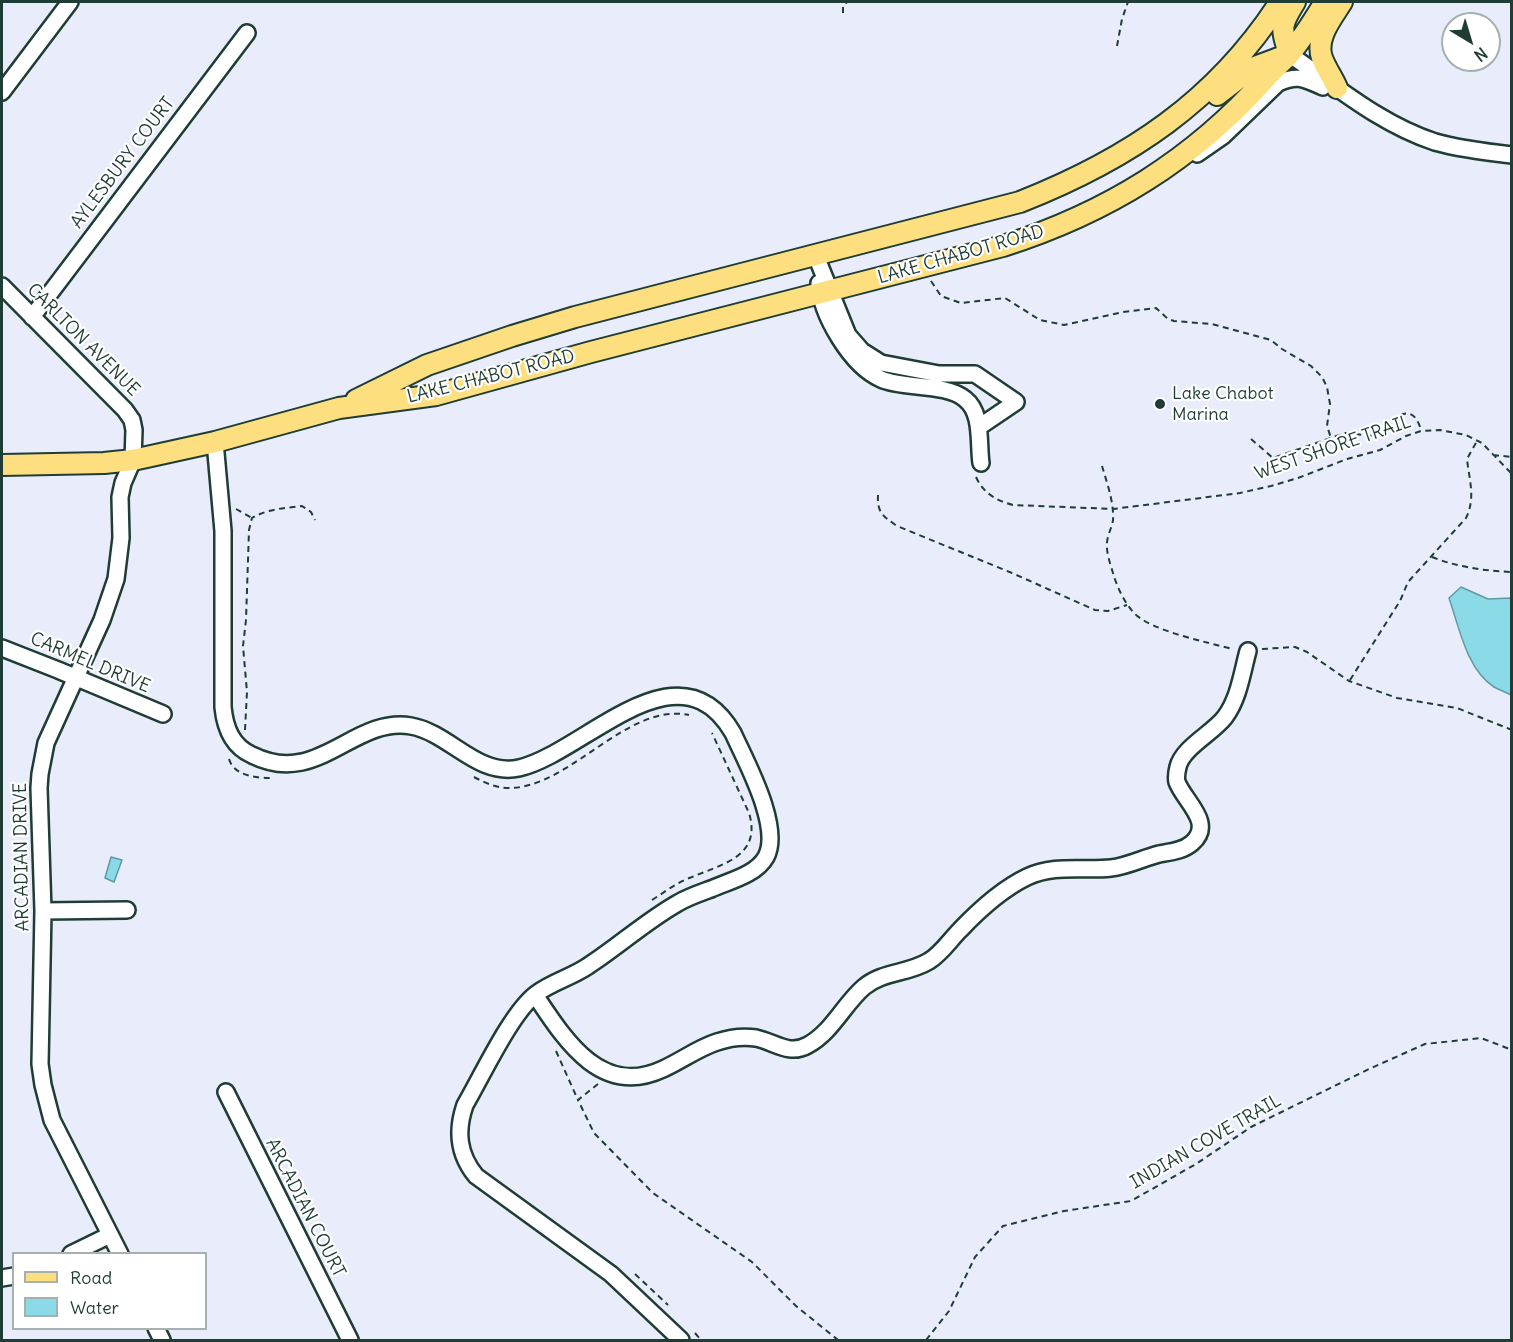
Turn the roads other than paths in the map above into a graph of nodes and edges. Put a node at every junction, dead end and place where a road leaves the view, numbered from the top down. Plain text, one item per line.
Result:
1 (70, 2) edge
2 (1280, 2) edge
3 (1296, 2) edge
4 (1324, 2) edge
5 (1342, 2) edge
6 (247, 33) dead end
7 (1289, 54) junction
8 (1337, 88) junction
9 (2, 92) edge
10 (1171, 120) junction
11 (1512, 155) edge
12 (1162, 171) junction
13 (816, 256) junction
14 (2, 286) edge
15 (825, 293) junction
16 (32, 317) junction
17 (954, 374) junction
18 (950, 391) junction
19 (339, 408) junction
20 (979, 427) junction
21 (215, 442) junction
22 (133, 460) junction
23 (2, 465) edge
24 (977, 468) road end
25 (2, 648) edge
26 (1248, 651) road end
27 (75, 677) junction
28 (163, 714) dead end
29 (127, 910) dead end
30 (43, 911) junction
31 (535, 995) junction
32 (226, 1092) dead end
33 (110, 1235) junction
34 (75, 1252) edge
35 (119, 1252) edge
36 (350, 1341) edge
37 (681, 1341) edge

1 - 9 street
2 - 10 main road, LAKE CHABOT ROAD
3 - 7 main road
4 - 7 main road, LAKE CHABOT ROAD
5 - 8 main road
6 - 16 street, AYLESBURY COURT
7 - 8 street
7 - 10 main road
7 - 12 main road, LAKE CHABOT ROAD
8 - 11 street
8 - 12 street
10 - 13 main road, LAKE CHABOT ROAD
12 - 15 main road, LAKE CHABOT ROAD
13 - 15 street
13 - 19 main road, LAKE CHABOT ROAD
14 - 16 street, CARLTON AVENUE
15 - 17 street
15 - 18 street
15 - 19 main road, LAKE CHABOT ROAD
16 - 22 street, CARLTON AVENUE
17 - 18 street
17 - 20 street
18 - 20 street
19 - 21 main road, LAKE CHABOT ROAD
20 - 24 street
21 - 22 main road, LAKE CHABOT ROAD
21 - 31 street
22 - 23 main road, LAKE CHABOT ROAD
22 - 27 street, ARCADIAN DRIVE
25 - 27 street, CARMEL DRIVE
26 - 31 street
27 - 28 street, CARMEL DRIVE
27 - 30 street, ARCADIAN DRIVE
29 - 30 street
30 - 33 street, ARCADIAN DRIVE
31 - 37 street
32 - 36 street, ARCADIAN COURT
33 - 34 street
33 - 35 street, ARCADIAN DRIVE

